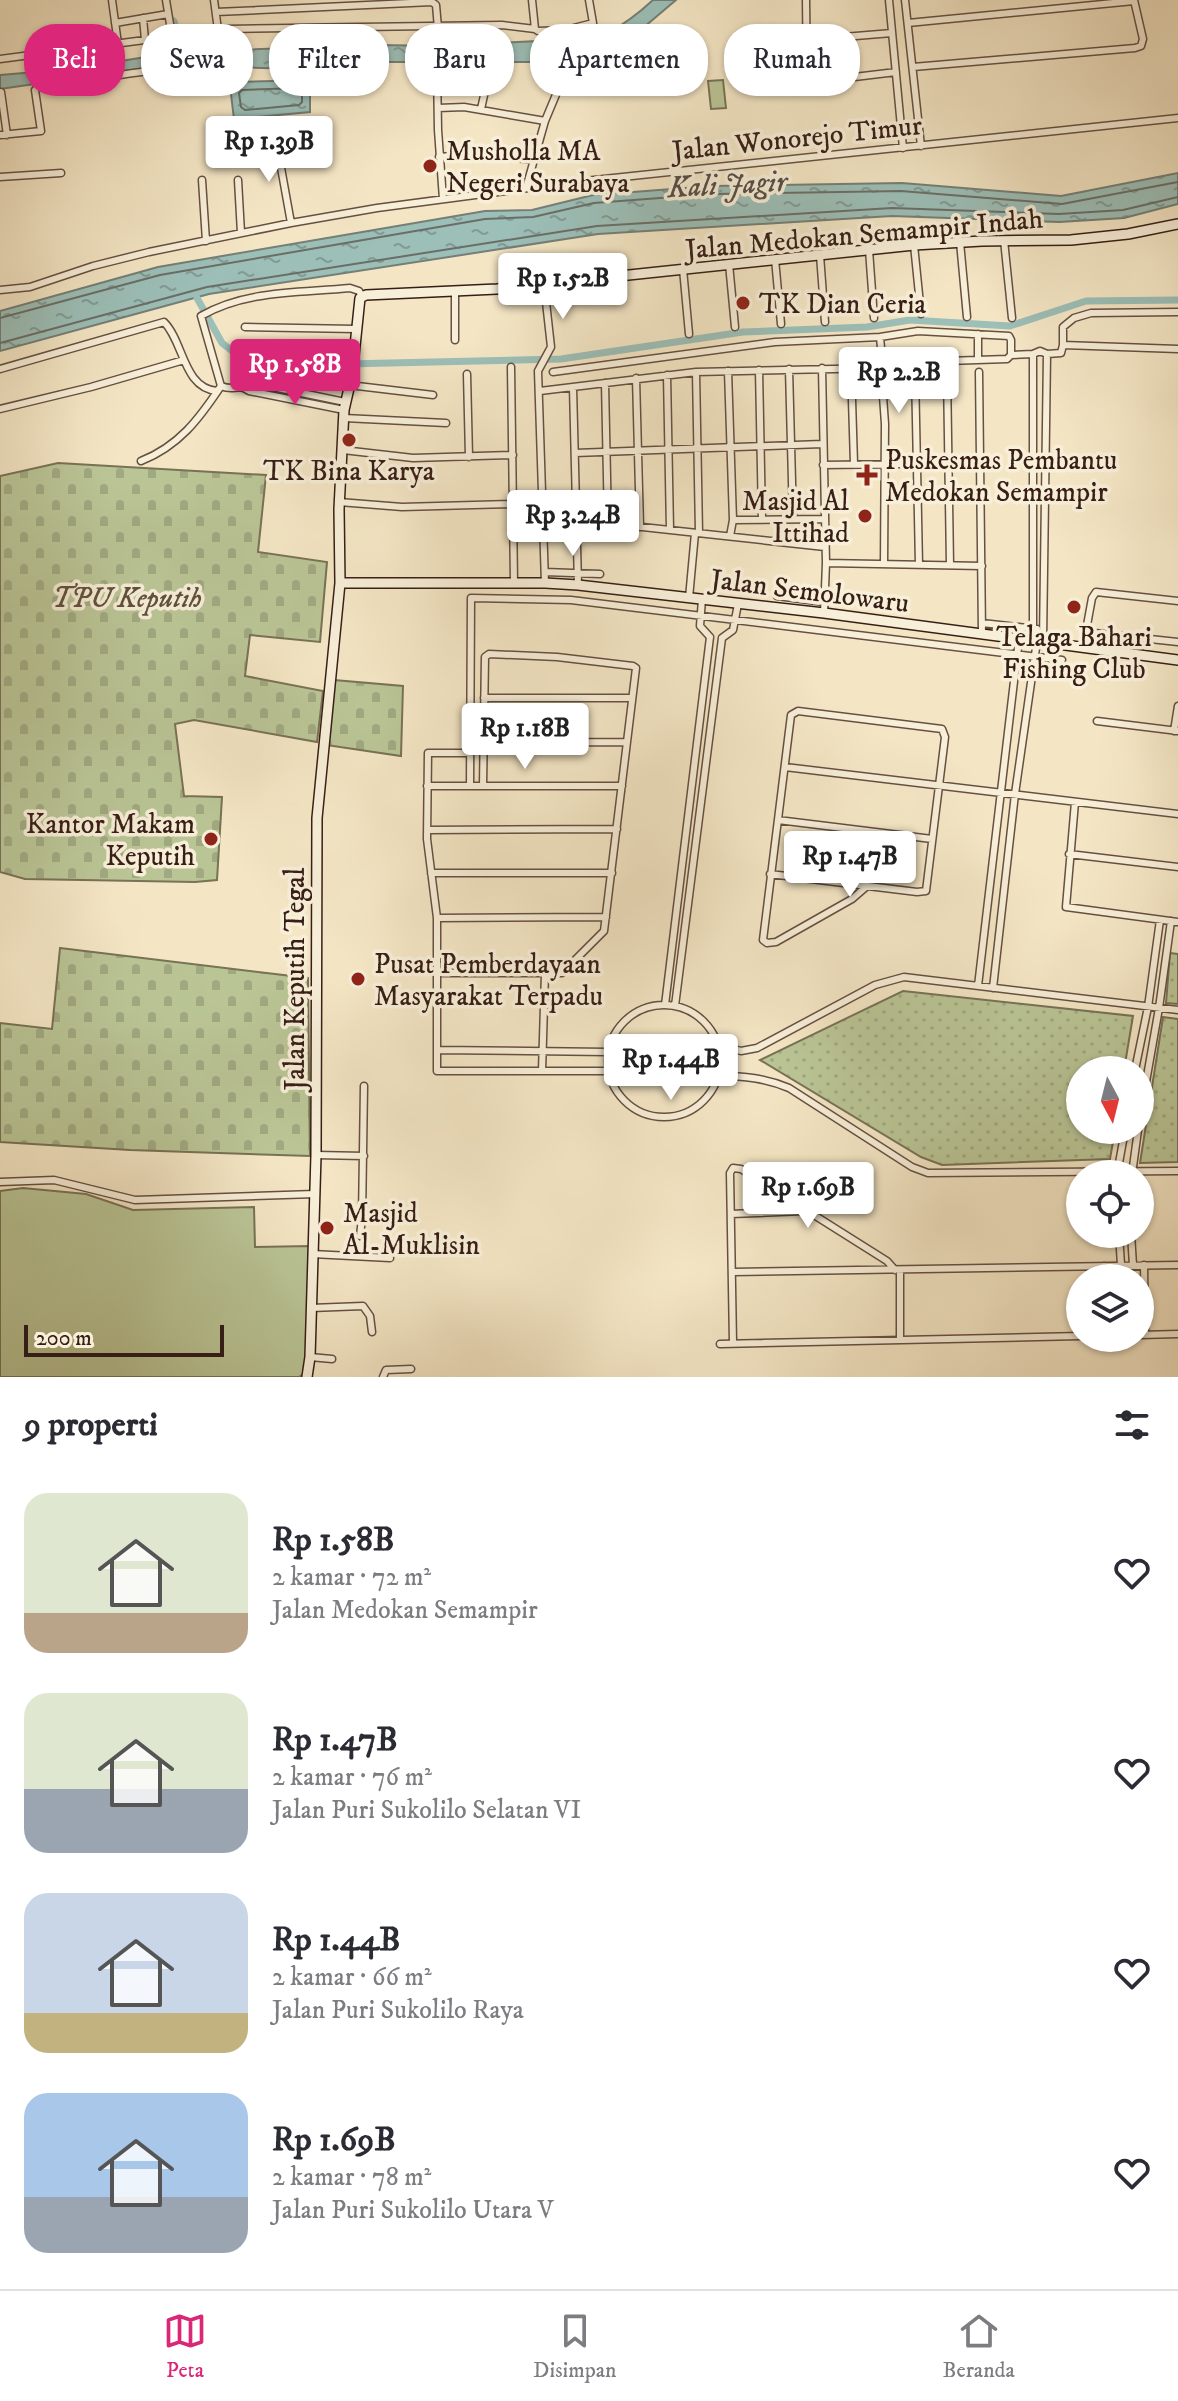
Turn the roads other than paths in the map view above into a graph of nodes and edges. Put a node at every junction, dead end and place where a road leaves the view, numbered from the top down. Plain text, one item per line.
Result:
1 (112, 0) edge
2 (166, 0) edge
3 (214, 0) edge
4 (260, 0) edge
5 (532, 0) edge
6 (589, 0) edge
7 (806, 0) edge
8 (889, 0) edge
9 (905, 0) edge
10 (1134, 1) edge
11 (349, 3) edge
12 (395, 3) edge
13 (216, 12) junction
14 (262, 12) junction
15 (168, 14) junction
16 (143, 18) junction
17 (115, 23) joint
18 (908, 23) junction
19 (144, 24) edge
20 (171, 24) edge
21 (217, 24) edge
22 (437, 24) edge
23 (535, 24) edge
24 (585, 24) edge
25 (807, 24) edge
26 (405, 28) edge
27 (253, 29) edge
28 (892, 33) junction
29 (860, 36) edge
30 (24, 56) edge
31 (0, 59) edge
32 (913, 67) junction
33 (141, 72) edge
34 (896, 72) junction
35 (860, 76) edge
36 (1, 92) edge
37 (438, 96) edge
38 (484, 96) edge
39 (555, 96) edge
40 (916, 104) junction
41 (899, 105) junction
42 (438, 108) junction
43 (481, 109) junction
44 (1178, 118) edge
45 (545, 121) junction
46 (4, 135) edge
47 (276, 140) dead end
48 (921, 146) junction
49 (903, 148) junction
50 (439, 157) junction
51 (534, 160) junction
52 (61, 173) dead end
53 (0, 177) edge
54 (202, 180) dead end
55 (238, 180) dead end
56 (526, 188) junction
57 (443, 199) junction
58 (291, 223) junction
59 (1178, 224) edge
60 (241, 233) junction
61 (1004, 240) junction
62 (206, 241) junction
63 (960, 242) junction
64 (914, 245) junction
65 (869, 250) junction
66 (820, 255) junction
67 (775, 259) junction
68 (729, 264) junction
69 (683, 269) junction
70 (544, 284) junction
71 (0, 290) edge
72 (455, 292) junction
73 (362, 296) junction
74 (1178, 312) edge
75 (921, 314) dead end
76 (967, 317) dead end
77 (874, 318) dead end
78 (1012, 318) dead end
79 (825, 322) dead end
80 (781, 324) dead end
81 (245, 327) dead end
82 (735, 327) dead end
83 (356, 329) junction
84 (689, 334) dead end
85 (978, 334) junction
86 (880, 337) junction
87 (455, 340) dead end
88 (1063, 345) junction
89 (1178, 349) edge
90 (1033, 354) junction
91 (1047, 354) junction
92 (1010, 357) junction
93 (978, 359) junction
94 (184, 360) junction
95 (884, 366) junction
96 (511, 367) dead end
97 (822, 368) junction
98 (851, 368) junction
99 (0, 369) edge
100 (789, 369) junction
101 (759, 370) junction
102 (728, 371) junction
103 (553, 372) dead end
104 (696, 372) junction
105 (915, 372) dead end
106 (979, 372) dead end
107 (947, 373) dead end
108 (467, 374) dead end
109 (667, 375) junction
110 (636, 378) junction
111 (605, 383) junction
112 (349, 385) junction
113 (573, 387) junction
114 (219, 389) junction
115 (540, 391) junction
116 (433, 395) dead end
117 (0, 409) edge
118 (344, 410) junction
119 (446, 423) dead end
120 (1033, 424) junction
121 (1046, 424) junction
122 (822, 444) junction
123 (790, 446) junction
124 (729, 447) junction
125 (760, 447) junction
126 (668, 449) junction
127 (698, 449) junction
128 (343, 450) junction
129 (637, 450) junction
130 (606, 452) junction
131 (575, 453) junction
132 (513, 455) junction
133 (469, 457) junction
134 (141, 461) dead end
135 (917, 462) junction
136 (884, 463) junction
137 (948, 463) junction
138 (980, 463) junction
139 (854, 464) junction
140 (823, 465) junction
141 (339, 502) junction
142 (513, 504) junction
143 (762, 519) junction
144 (793, 519) junction
145 (823, 519) junction
146 (578, 520) junction
147 (733, 520) junction
148 (608, 524) junction
149 (640, 527) junction
150 (670, 530) junction
151 (697, 533) junction
152 (730, 536) junction
153 (825, 547) junction
154 (1045, 550) junction
155 (1034, 551) junction
156 (826, 563) junction
157 (884, 564) junction
158 (919, 565) junction
159 (950, 565) junction
160 (982, 566) junction
161 (578, 573) junction
162 (600, 574) dead end
163 (545, 578) junction
164 (340, 583) junction
165 (514, 583) junction
166 (578, 585) junction
167 (777, 596) dead end
168 (689, 598) junction
169 (702, 601) junction
170 (1178, 601) edge
171 (824, 602) junction
172 (738, 606) junction
173 (700, 613) junction
174 (824, 613) junction
175 (736, 618) junction
176 (982, 623) junction
177 (1034, 629) junction
178 (1085, 632) junction
179 (982, 634) junction
180 (710, 637) junction
181 (722, 638) junction
182 (1178, 642) edge
183 (1038, 644) junction
184 (1018, 647) junction
185 (1083, 647) junction
186 (1062, 660) dead end
187 (1178, 660) edge
188 (1013, 688) junction
189 (1029, 690) junction
190 (484, 698) junction
191 (632, 698) junction
192 (1178, 706) edge
193 (1097, 721) dead end
194 (1176, 731) edge
195 (627, 742) junction
196 (483, 743) junction
197 (470, 753) junction
198 (785, 767) junction
199 (940, 784) junction
200 (427, 786) junction
201 (470, 786) junction
202 (483, 786) junction
203 (622, 786) junction
204 (1002, 792) junction
205 (1015, 794) junction
206 (1075, 802) junction
207 (689, 805) junction
208 (700, 807) junction
209 (1178, 814) edge
210 (778, 820) junction
211 (617, 829) junction
212 (427, 830) junction
213 (932, 839) junction
214 (1069, 854) junction
215 (1178, 867) edge
216 (431, 873) junction
217 (612, 873) junction
218 (770, 874) junction
219 (867, 886) junction
220 (606, 917) junction
221 (437, 918) junction
222 (1169, 921) edge
223 (985, 943) junction
224 (997, 944) junction
225 (1153, 968) junction
226 (1164, 970) junction
227 (437, 973) junction
228 (545, 973) junction
229 (978, 986) junction
230 (993, 988) junction
231 (665, 1005) junction
232 (675, 1006) junction
233 (1148, 1007) junction
234 (1159, 1008) junction
235 (1178, 1010) edge
236 (718, 1045) junction
237 (437, 1050) junction
238 (542, 1052) junction
239 (608, 1052) junction
240 (1138, 1056) edge
241 (1150, 1056) edge
242 (542, 1071) junction
243 (608, 1071) junction
244 (719, 1076) junction
245 (364, 1086) dead end
246 (316, 1155) junction
247 (364, 1156) junction
248 (1178, 1171) edge
249 (1154, 1172) edge
250 (1066, 1173) edge
251 (0, 1182) edge
252 (315, 1194) junction
253 (806, 1211) junction
254 (731, 1214) junction
255 (362, 1218) junction
256 (390, 1220) dead end
257 (360, 1236) dead end
258 (312, 1254) junction
259 (390, 1258) dead end
260 (1154, 1265) edge
261 (1178, 1265) edge
262 (1066, 1267) edge
263 (897, 1270) junction
264 (733, 1272) junction
265 (311, 1308) junction
266 (372, 1332) dead end
267 (1178, 1334) edge
268 (1154, 1335) edge
269 (1066, 1336) edge
270 (900, 1340) junction
271 (733, 1343) junction
272 (720, 1344) dead end
273 (310, 1357) junction
274 (332, 1359) dead end
275 (411, 1369) dead end
276 (307, 1377) edge
277 (383, 1377) edge

1 - 17 street
2 - 15 street
3 - 13 street
4 - 14 street
5 - 23 street
6 - 24 street
7 - 25 street
8 - 28 street
9 - 18 street
10 - 18 street
10 - 32 street
11 - 12 street
11 - 14 street
12 - 22 street
13 - 14 street
13 - 21 street
15 - 16 street
15 - 20 street
16 - 17 street
16 - 19 street
18 - 32 street
26 - 27 street
28 - 29 street
28 - 34 street
30 - 31 street
32 - 40 street
33 - 46 street
34 - 35 street
34 - 41 street
36 - 46 street
37 - 42 street
38 - 43 street
39 - 45 street
40 - 41 street
40 - 48 street
41 - 49 street
42 - 43 street
42 - 50 street
43 - 45 street
44 - 48 street, Jalan Wonorejo Timur
45 - 51 street
47 - 58 street
48 - 49 street, Jalan Wonorejo Timur
49 - 56 street, Jalan Wonorejo Timur
50 - 51 street
50 - 57 street
51 - 56 street
52 - 53 street
54 - 62 street
55 - 60 street
56 - 57 street, Jalan Wonorejo Timur
57 - 58 street, Jalan Wonorejo Timur
58 - 60 street, Jalan Wonorejo Timur
59 - 61 main road, Jalan Medokan Semampir Indah
60 - 62 street, Jalan Wonorejo Timur
61 - 63 main road, Jalan Medokan Semampir Indah
61 - 78 street
62 - 71 street, Jalan Wonorejo Timur
63 - 64 main road, Jalan Medokan Semampir Indah
63 - 76 street
64 - 65 main road, Jalan Medokan Semampir Indah
64 - 75 street
65 - 66 main road, Jalan Medokan Semampir Indah
65 - 77 street
66 - 67 main road, Jalan Medokan Semampir Indah
66 - 79 street
67 - 68 main road, Jalan Medokan Semampir Indah
67 - 80 street
68 - 69 main road, Jalan Medokan Semampir Indah
68 - 82 street
69 - 70 main road, Jalan Medokan Semampir Indah
69 - 84 street
70 - 72 main road, Jalan Medokan Semampir Indah
70 - 115 street
72 - 73 main road, Jalan Medokan Semampir Indah
72 - 87 street
73 - 83 main road, Jalan Keputih Tegal
73 - 114 street
74 - 88 street
81 - 83 street
83 - 112 main road, Jalan Keputih Tegal
85 - 86 street
85 - 92 street
85 - 93 street
86 - 95 street
86 - 103 street
88 - 89 street
88 - 91 street
90 - 91 street
90 - 92 street
90 - 120 street
91 - 121 street
92 - 93 street
93 - 95 street
94 - 99 street
94 - 114 street
94 - 117 street
95 - 98 street
95 - 136 street
96 - 132 street
97 - 98 street
97 - 100 street
97 - 122 street
98 - 139 street
100 - 101 street
100 - 123 street
101 - 102 street
101 - 125 street
102 - 104 street
102 - 124 street
104 - 109 street
104 - 127 street
105 - 135 street
106 - 138 street
107 - 137 street
108 - 133 street
109 - 110 street
109 - 126 street
110 - 111 street
110 - 129 street
111 - 113 street
111 - 130 street
112 - 116 street
112 - 118 main road, Jalan Keputih Tegal
113 - 115 street
113 - 131 street
114 - 118 street
114 - 134 street
115 - 163 street
118 - 119 street
118 - 128 main road, Jalan Keputih Tegal
120 - 121 street
120 - 155 street
121 - 154 street
122 - 123 street
122 - 140 street
123 - 125 street
123 - 144 street
124 - 125 street
124 - 127 street
124 - 147 street
125 - 143 street
126 - 127 street
126 - 129 street
126 - 150 street
127 - 151 street
128 - 133 street
128 - 141 main road, Jalan Keputih Tegal
129 - 130 street
129 - 149 street
130 - 131 street
130 - 148 street
131 - 146 street
132 - 133 street
132 - 142 street
135 - 136 street
135 - 137 street
135 - 158 street
136 - 139 street
136 - 157 street
137 - 138 street
137 - 159 street
138 - 160 street
139 - 140 street
140 - 145 street
141 - 142 street
141 - 164 main road, Jalan Keputih Tegal
142 - 165 street
143 - 144 street
143 - 147 street
144 - 145 street
145 - 153 street
146 - 148 street
146 - 161 street
147 - 152 street
148 - 149 street
149 - 150 street
150 - 151 street
151 - 152 street
151 - 168 street
152 - 153 street
153 - 156 street
154 - 155 street
154 - 183 street
155 - 177 street
156 - 157 street
156 - 171 street
157 - 158 street
158 - 159 street
159 - 160 street
160 - 176 street
161 - 162 street
161 - 163 street
161 - 166 street
163 - 165 main road, Jalan Semolowaru
163 - 166 main road, Jalan Semolowaru
164 - 165 main road, Jalan Semolowaru
164 - 246 main road, Jalan Keputih Tegal
166 - 168 main road, Jalan Semolowaru
167 - 171 street
168 - 169 main road, Jalan Semolowaru
169 - 172 main road, Jalan Semolowaru
169 - 173 street
170 - 178 street
171 - 174 street
172 - 174 main road, Jalan Semolowaru
172 - 175 street
173 - 175 street
173 - 180 street
173 - 197 street
174 - 179 main road, Jalan Semolowaru
175 - 181 street
175 - 184 street
176 - 177 street
176 - 179 street
177 - 183 street
177 - 183 street
178 - 182 street
178 - 185 street
179 - 184 main road, Jalan Semolowaru
180 - 181 street
180 - 207 street
181 - 208 street
183 - 184 main road, Jalan Semolowaru
183 - 184 street
183 - 185 main road, Jalan Semolowaru
183 - 186 street
183 - 189 street
184 - 188 street
185 - 187 main road, Jalan Semolowaru
188 - 189 street
188 - 204 street
189 - 205 street
190 - 191 street
190 - 191 street
190 - 196 street
191 - 195 street
192 - 194 street
193 - 194 street
195 - 196 street
195 - 203 street
196 - 202 street
197 - 200 street
197 - 201 street
198 - 199 street
198 - 199 street
198 - 210 street
199 - 204 street
199 - 213 street
200 - 201 street
200 - 212 street
201 - 202 street
202 - 203 street
203 - 211 street
204 - 205 street
204 - 223 street
205 - 206 street
205 - 224 street
206 - 209 street
206 - 214 street
207 - 208 street
207 - 231 street
208 - 232 street
210 - 213 street
210 - 218 street
211 - 212 street
211 - 217 street
212 - 216 street
213 - 219 street
214 - 215 street
214 - 222 street
216 - 217 street
216 - 221 street
217 - 220 street
218 - 219 street
218 - 219 street
220 - 221 street
220 - 228 street
221 - 227 street
222 - 225 street
222 - 226 street
223 - 224 street
223 - 229 street
224 - 230 street
225 - 226 street
225 - 233 street
226 - 234 street
227 - 228 street
227 - 237 street
228 - 238 street
229 - 230 street
229 - 236 street
230 - 233 street
231 - 232 street
231 - 239 street
232 - 236 street
233 - 234 street
233 - 240 street
234 - 235 street
234 - 241 street
236 - 244 street
237 - 238 street
237 - 242 street
238 - 239 street
238 - 242 street
239 - 243 street
242 - 243 street
243 - 244 street
244 - 250 street
245 - 247 street
246 - 247 street
246 - 252 main road, Jalan Keputih Tegal
247 - 255 street
248 - 249 street
251 - 252 street
252 - 258 main road, Jalan Keputih Tegal
253 - 254 street
253 - 254 street
253 - 263 street
254 - 264 street
255 - 256 street
255 - 257 street
258 - 259 street
258 - 265 main road, Jalan Keputih Tegal
260 - 261 street
262 - 263 street
263 - 264 street
263 - 270 street
264 - 271 street
265 - 266 street
265 - 273 main road, Jalan Keputih Tegal
267 - 268 street
269 - 270 street
270 - 271 street
271 - 272 street
273 - 274 street
273 - 276 main road, Jalan Keputih Tegal
275 - 277 street

